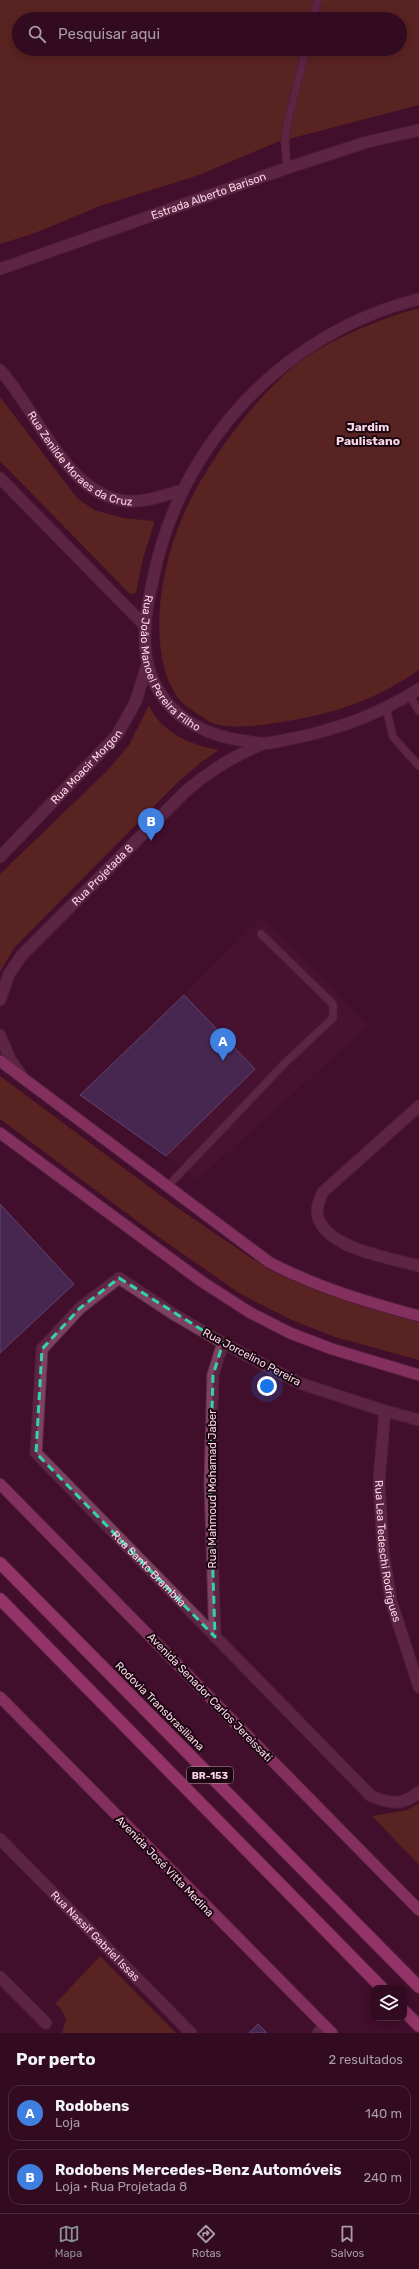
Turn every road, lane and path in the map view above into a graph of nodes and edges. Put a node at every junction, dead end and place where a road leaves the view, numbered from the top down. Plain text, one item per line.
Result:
1 (318, 0) edge
2 (315, 12) edge
3 (304, 56) edge
4 (419, 130) edge
5 (287, 168) junction
6 (0, 269) edge
7 (419, 299) edge
8 (0, 370) edge
9 (0, 478) edge
10 (183, 490) junction
11 (146, 627) junction
12 (148, 661) junction
13 (419, 689) edge
14 (409, 695) junction
15 (386, 708) junction
16 (419, 711) edge
17 (266, 743) junction
18 (419, 766) edge
19 (0, 857) edge
20 (260, 934) dead end
21 (0, 1000) edge
22 (0, 1035) edge
23 (0, 1061) edge
24 (24, 1079) junction
25 (419, 1106) edge
26 (0, 1133) edge
27 (166, 1188) junction
28 (419, 1266) edge
29 (119, 1278) joint
30 (419, 1316) edge
31 (224, 1343) junction
32 (419, 1375) edge
33 (385, 1411) junction
34 (419, 1420) edge
35 (0, 1484) edge
36 (0, 1564) edge
37 (0, 1599) edge
38 (215, 1637) junction
39 (419, 1688) edge
40 (0, 1697) edge
41 (419, 1792) edge
42 (0, 1839) edge
43 (419, 1910) edge
44 (0, 1977) edge
45 (379, 1985) edge
46 (419, 1986) edge
47 (407, 2014) edge
48 (46, 2023) dead end
49 (419, 2026) edge
50 (325, 2031) edge
51 (192, 2033) edge

1 - 2 lane
3 - 5 lane
4 - 5 street, Estrada Alberto Barison
5 - 6 street, Estrada Alberto Barison
7 - 10 street, Rua João Manoel Pereira Filho
8 - 10 street, Rua Zenilde Moraes da Cruz
9 - 11 street
10 - 11 street, Rua João Manoel Pereira Filho
11 - 12 street, Rua João Manoel Pereira Filho
12 - 17 street, Rua João Manoel Pereira Filho
12 - 19 street, Rua Moacir Morgon
13 - 14 street, Rua João Manoel Pereira Filho
14 - 15 street, Rua João Manoel Pereira Filho
14 - 16 lane
15 - 17 street, Rua João Manoel Pereira Filho
15 - 18 lane
17 - 21 street, Rua Projetada 8
20 - 27 lane
22 - 24 street
23 - 24 main road
24 - 27 main road
25 - 28 street
26 - 32 main road
27 - 30 main road
29 - 31 street, Rua Jorcelino Pereira
29 - 38 street, Rua Santo Brambila
31 - 33 street, Rua Jorcelino Pereira
31 - 38 street, Rua Mahmoud Mohamad Jaber
33 - 34 street, Rua Jorcelino Pereira
33 - 39 street, Rua Lea Tedeschi Rodrigues
35 - 43 main road, Avenida Senador Carlos Jereissati
36 - 46 highway, Rodovia Transbrasiliana / BR-153
37 - 45 highway, BR-153
38 - 41 street, Rua Santo Brambila
40 - 50 main road, Avenida José Vitta Medina
42 - 51 street, Rua Nassif Gabriel Issas
44 - 48 street
47 - 49 highway

